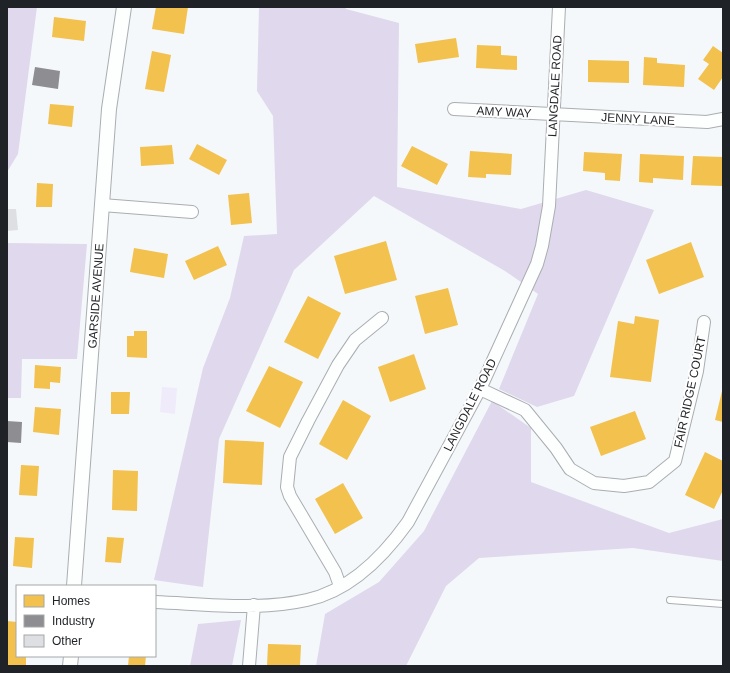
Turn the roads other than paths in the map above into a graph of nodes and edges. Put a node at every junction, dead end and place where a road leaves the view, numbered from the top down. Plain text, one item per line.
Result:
1 (124, 7) edge
2 (559, 7) edge
3 (454, 109) dead end
4 (554, 115) junction
5 (723, 119) edge
6 (102, 205) junction
7 (192, 212) dead end
8 (382, 318) dead end
9 (704, 322) dead end
10 (480, 389) junction
11 (74, 585) edge
12 (340, 586) junction
13 (670, 600) dead end
14 (156, 602) edge
15 (723, 604) edge
16 (254, 605) junction
17 (249, 666) edge

1 - 6 street, GARSIDE AVENUE
2 - 4 street, LANGDALE ROAD
3 - 4 street, AMY WAY
4 - 5 street, JENNY LANE
4 - 10 street, LANGDALE ROAD
6 - 7 street
6 - 11 street, GARSIDE AVENUE
8 - 12 street
9 - 10 street, FAIR RIDGE COURT
10 - 12 street, LANGDALE ROAD
12 - 16 street, LANGDALE ROAD
13 - 15 lane
14 - 16 street, LANGDALE ROAD
16 - 17 street

